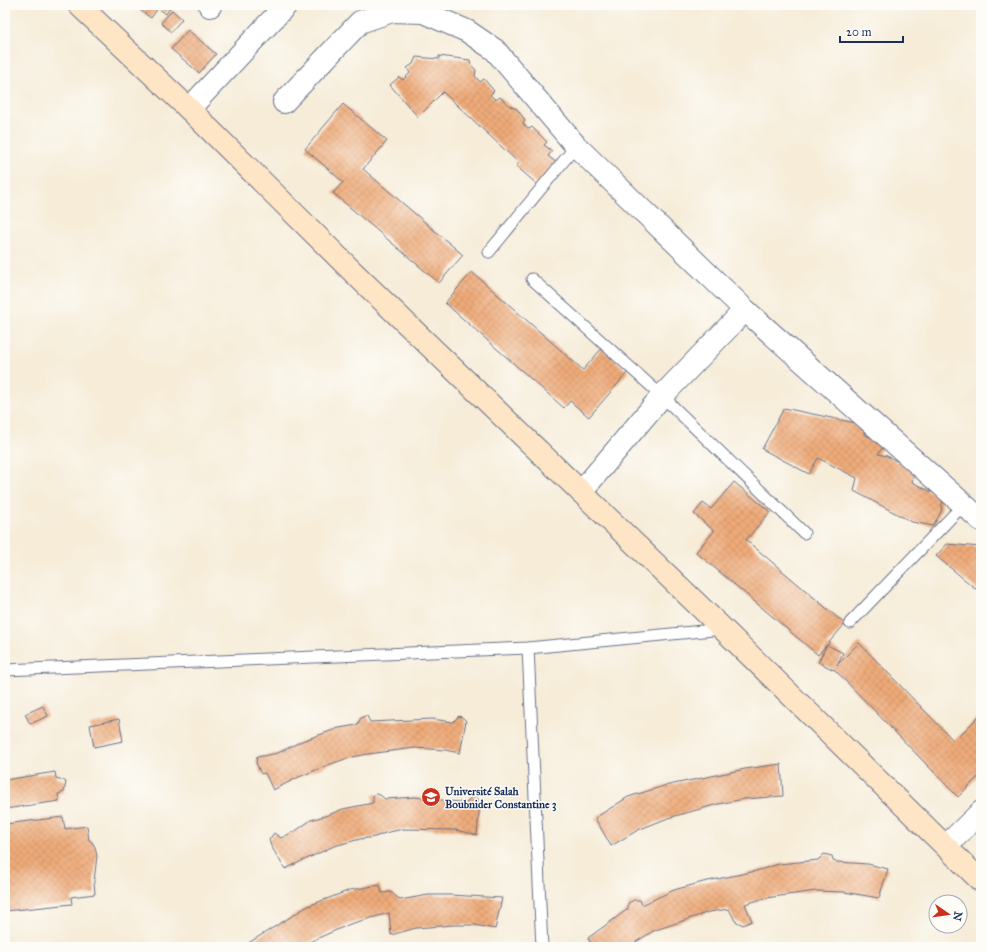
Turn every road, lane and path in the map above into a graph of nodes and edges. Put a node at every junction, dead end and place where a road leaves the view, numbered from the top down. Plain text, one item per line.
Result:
1 (79, 5) edge
2 (286, 5) edge
3 (284, 102) dead end
4 (189, 108) junction
5 (576, 146) junction
6 (489, 252) dead end
7 (532, 279) dead end
8 (745, 310) junction
9 (662, 396) junction
10 (581, 492) junction
11 (964, 504) junction
12 (981, 520) edge
13 (804, 533) dead end
14 (850, 623) dead end
15 (723, 629) junction
16 (528, 648) junction
17 (5, 670) edge
18 (981, 812) edge
19 (946, 846) junction
20 (981, 881) edge
21 (542, 947) edge

1 - 4 main road
2 - 4 street
3 - 5 street
4 - 10 main road
5 - 6 lane
5 - 8 street
7 - 9 lane
8 - 9 street
8 - 11 street
9 - 10 street
9 - 13 lane
10 - 15 main road
11 - 12 street
11 - 14 lane
15 - 16 lane
15 - 19 main road
16 - 17 lane
16 - 21 lane
18 - 19 street
19 - 20 main road

